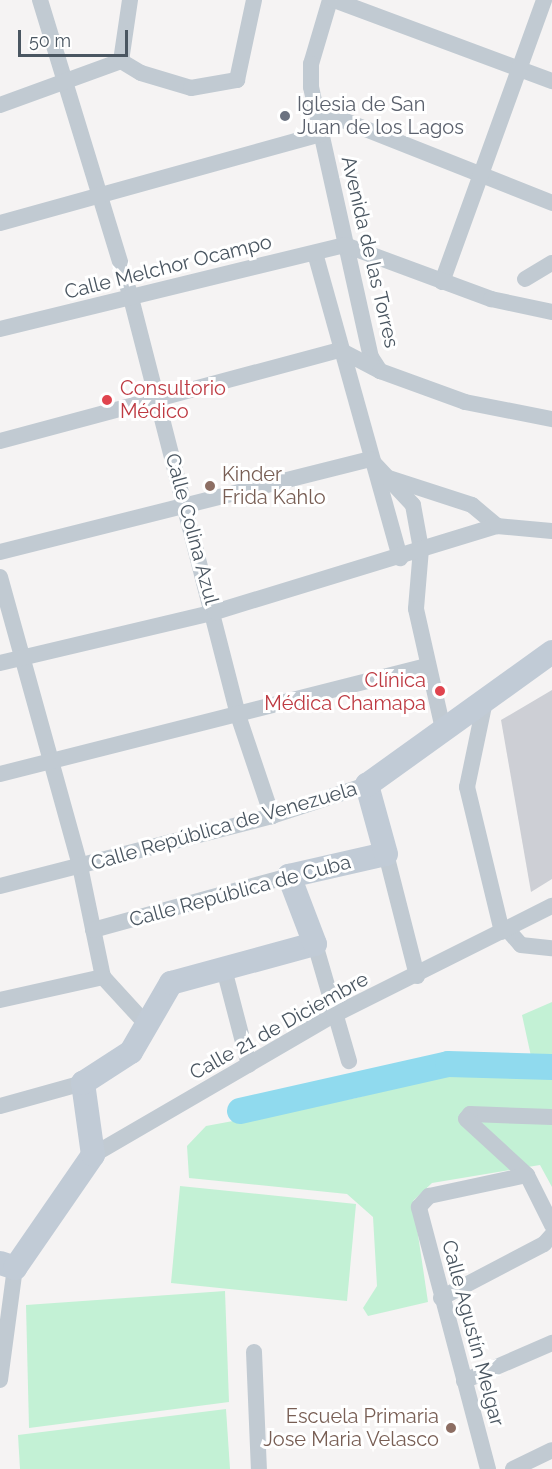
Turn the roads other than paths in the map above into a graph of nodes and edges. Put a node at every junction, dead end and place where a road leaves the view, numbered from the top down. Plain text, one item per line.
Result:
1 (40, 0) edge
2 (254, 0) edge
3 (332, 0) edge
4 (544, 0) edge
5 (127, 4) edge
6 (121, 61) junction
7 (522, 71) junction
8 (552, 81) edge
9 (64, 83) junction
10 (0, 105) edge
11 (315, 109) junction
12 (321, 134) junction
13 (482, 177) junction
14 (100, 197) junction
15 (552, 203) edge
16 (0, 223) edge
17 (345, 245) junction
18 (315, 253) junction
19 (552, 263) edge
20 (525, 279) dead end
21 (442, 282) junction
22 (131, 298) junction
23 (552, 312) edge
24 (0, 329) edge
25 (340, 350) junction
26 (380, 371) junction
27 (160, 399) junction
28 (552, 419) edge
29 (0, 441) edge
30 (370, 459) junction
31 (385, 477) junction
32 (183, 506) junction
33 (497, 526) junction
34 (552, 531) edge
35 (421, 549) junction
36 (0, 552) edge
37 (400, 558) junction
38 (0, 577) edge
39 (215, 612) junction
40 (552, 652) edge
41 (21, 658) junction
42 (0, 663) edge
43 (427, 666) junction
44 (485, 701) junction
45 (238, 715) junction
46 (444, 734) junction
47 (48, 762) junction
48 (0, 774) edge
49 (367, 785) junction
50 (272, 816) junction
51 (386, 854) junction
52 (80, 866) junction
53 (290, 876) junction
54 (0, 886) edge
55 (552, 906) edge
56 (93, 930) junction
57 (505, 930) junction
58 (315, 944) junction
59 (552, 948) edge
60 (224, 969) junction
61 (417, 976) junction
62 (103, 977) junction
63 (0, 1000) edge
64 (334, 1015) junction
65 (147, 1025) junction
66 (349, 1061) dead end
67 (249, 1065) junction
68 (83, 1083) junction
69 (0, 1106) edge
70 (552, 1117) edge
71 (93, 1155) junction
72 (527, 1175) junction
73 (552, 1225) edge
74 (548, 1239) edge
75 (7, 1266) edge
76 (441, 1298) junction
77 (552, 1343) edge
78 (254, 1352) dead end
79 (0, 1380) edge
80 (464, 1382) junction
81 (552, 1450) edge
82 (259, 1469) edge
83 (488, 1469) edge
84 (513, 1469) edge

1 - 9 street, Calle Colina Azul
2 - 6 street
3 - 7 street
3 - 11 street, Avenida de las Torres
4 - 7 street
5 - 6 street
6 - 9 street
7 - 8 street
7 - 13 street
9 - 10 street
9 - 14 street, Calle Colina Azul
11 - 12 street, Avenida de las Torres
11 - 13 street
12 - 14 street
12 - 17 street, Avenida de las Torres
13 - 15 street
13 - 21 street
14 - 16 street
14 - 22 street, Calle Colina Azul
17 - 18 street, Calle Melchor Ocampo
17 - 21 street
17 - 26 street, Avenida de las Torres
18 - 22 street, Calle Melchor Ocampo
18 - 25 street
19 - 20 street
21 - 23 street
22 - 24 street, Calle Melchor Ocampo
22 - 27 street, Calle Colina Azul
25 - 26 street
25 - 27 street
25 - 30 street
26 - 28 street
27 - 29 street
27 - 32 street, Calle Colina Azul
30 - 31 street
30 - 32 street
30 - 37 street
31 - 33 street
31 - 35 street
32 - 36 street
32 - 39 street, Calle Colina Azul
33 - 34 street
33 - 35 street
35 - 37 street
35 - 43 street
37 - 39 street
38 - 41 street
39 - 41 street
39 - 45 street, Calle Colina Azul
40 - 44 main road, Calle República de Venezuela
41 - 42 street
41 - 47 street
43 - 45 street
43 - 46 street
44 - 46 main road, Calle República de Venezuela
44 - 57 street
45 - 47 street
45 - 50 street, Calle Colina Azul
46 - 49 main road, Calle República de Venezuela
47 - 48 street
47 - 52 street
49 - 50 street, Calle República de Venezuela
49 - 51 main road
50 - 52 street, Calle República de Venezuela
51 - 53 main road, Calle República de Cuba
51 - 61 street
52 - 54 street, Calle República de Venezuela
52 - 56 street
53 - 56 street, Calle República de Cuba
53 - 58 main road
55 - 57 street, Calle 21 de Diciembre
56 - 62 street
57 - 59 street
57 - 61 street, Calle 21 de Diciembre
58 - 60 main road
58 - 64 street
60 - 65 main road
60 - 67 street
61 - 64 street, Calle 21 de Diciembre
62 - 63 street
62 - 65 street
64 - 66 street
64 - 67 street, Calle 21 de Diciembre
65 - 68 main road
67 - 71 street, Calle 21 de Diciembre
68 - 69 street
68 - 71 main road
70 - 72 street
71 - 75 main road
72 - 73 street
72 - 76 street, Calle Agustín Melgar
74 - 76 street
75 - 79 street
76 - 80 street, Calle Agustín Melgar
77 - 80 street
78 - 82 street
80 - 83 street, Calle Agustín Melgar
81 - 84 street

